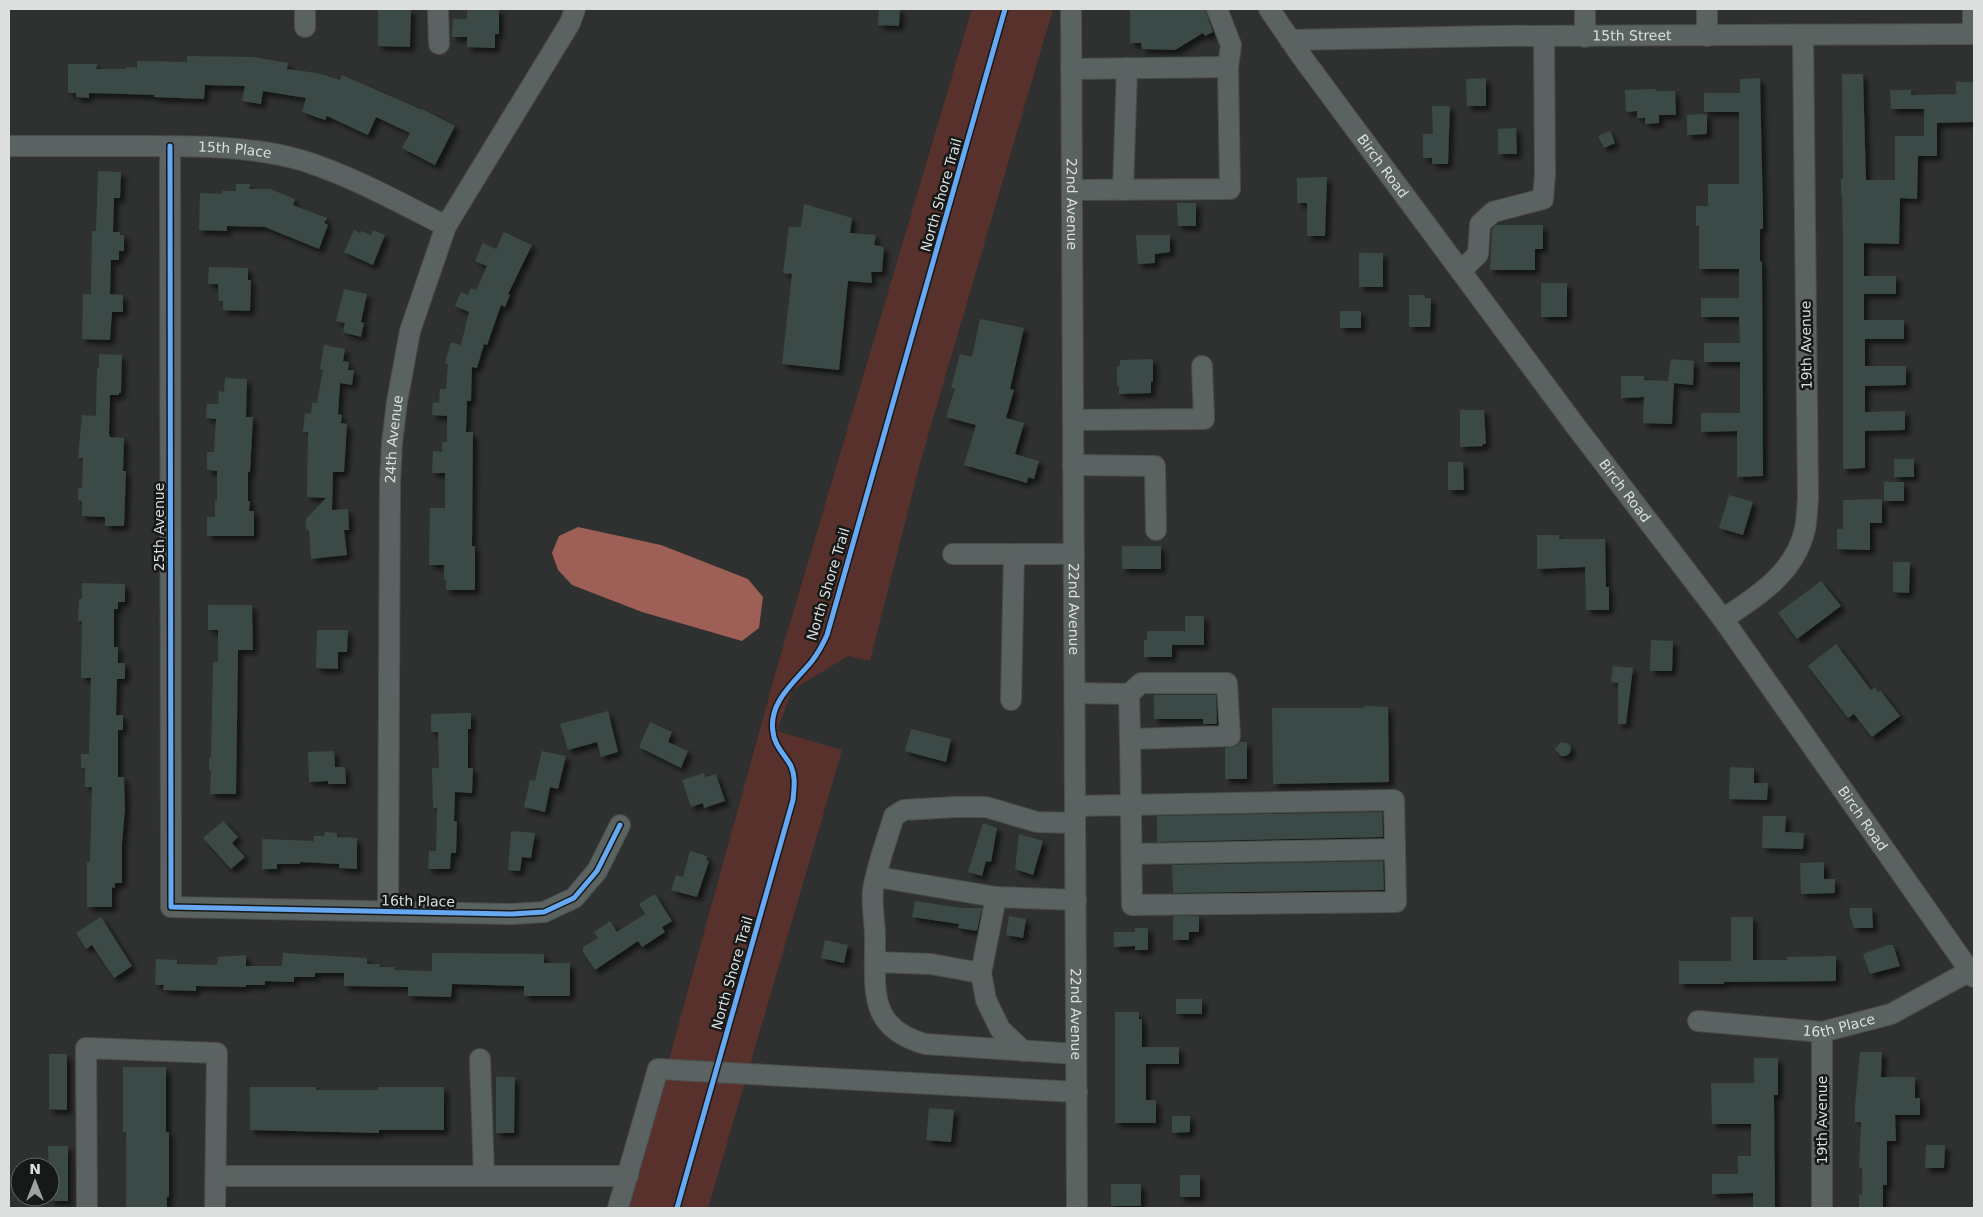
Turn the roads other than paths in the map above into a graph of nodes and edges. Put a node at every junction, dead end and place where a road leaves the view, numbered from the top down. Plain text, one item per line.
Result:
1 (438, 9) edge
2 (575, 9) edge
3 (1071, 9) edge
4 (1217, 9) edge
5 (1270, 9) edge
6 (1585, 9) edge
7 (1707, 9) edge
8 (1973, 9) edge
9 (1974, 34) edge
10 (1544, 36) junction
11 (1707, 36) junction
12 (1803, 36) junction
13 (1585, 37) junction
14 (1290, 40) junction
15 (439, 44) dead end
16 (1228, 67) junction
17 (1127, 68) junction
18 (1071, 69) junction
19 (9, 146) edge
20 (170, 146) junction
21 (1072, 190) junction
22 (1123, 190) junction
23 (446, 226) junction
24 (1461, 271) junction
25 (1202, 366) dead end
26 (1073, 420) junction
27 (1073, 465) junction
28 (1156, 530) dead end
29 (953, 554) dead end
30 (1014, 554) junction
31 (1074, 554) junction
32 (1723, 619) junction
33 (1075, 693) junction
34 (1129, 694) junction
35 (1012, 700) dead end
36 (1130, 738) junction
37 (1131, 805) junction
38 (1075, 814) junction
39 (620, 825) dead end
40 (1395, 849) junction
41 (1132, 854) junction
42 (877, 877) junction
43 (996, 897) junction
44 (1076, 900) junction
45 (171, 907) joint
46 (388, 911) junction
47 (875, 962) junction
48 (981, 972) junction
49 (1972, 974) edge
50 (1698, 1021) dead end
51 (1822, 1032) junction
52 (1023, 1051) junction
53 (1076, 1054) junction
54 (480, 1059) dead end
55 (1077, 1092) junction
56 (216, 1176) junction
57 (484, 1176) junction
58 (628, 1176) junction
59 (87, 1208) edge
60 (215, 1208) edge
61 (618, 1208) edge
62 (1077, 1208) edge
63 (1822, 1208) edge

1 - 15 street
2 - 23 street, 24th Avenue
3 - 18 street, 22nd Avenue
4 - 16 street
5 - 14 street, Birch Road
6 - 13 street
7 - 11 street
8 - 9 street
9 - 12 street, 15th Street
10 - 13 street, 15th Street
10 - 14 street, 15th Street
10 - 24 street
11 - 12 street, 15th Street
11 - 13 street, 15th Street
12 - 32 street, 19th Avenue
14 - 24 street, Birch Road
16 - 17 street
16 - 22 street
17 - 18 street
17 - 22 street
18 - 21 street, 22nd Avenue
19 - 20 street, 15th Place
20 - 23 street, 15th Place
20 - 45 street, 25th Avenue
21 - 22 street
21 - 26 street, 22nd Avenue
23 - 46 street, 24th Avenue
24 - 32 street, Birch Road
25 - 26 street
26 - 27 street, 22nd Avenue
27 - 28 street
27 - 31 street, 22nd Avenue
29 - 30 street
30 - 31 street
30 - 35 street
31 - 33 street, 22nd Avenue
32 - 49 street, Birch Road
33 - 34 street
33 - 38 street, 22nd Avenue
34 - 36 street
34 - 36 street
36 - 37 street
37 - 38 street
37 - 40 street
37 - 41 street
38 - 42 street
38 - 44 street, 22nd Avenue
39 - 46 street, 16th Place
40 - 41 street
40 - 41 street
42 - 43 street
42 - 47 street
43 - 44 street
43 - 48 street
44 - 53 street, 22nd Avenue
45 - 46 street, 16th Place
47 - 48 street
47 - 52 street
48 - 52 street
49 - 51 street, 16th Place
50 - 51 street, 16th Place
51 - 63 street, 19th Avenue
52 - 53 street
53 - 55 street, 22nd Avenue
54 - 57 street
55 - 58 street
55 - 62 street, 22nd Avenue
56 - 57 street
56 - 59 street
56 - 60 street
57 - 58 street
58 - 61 street

